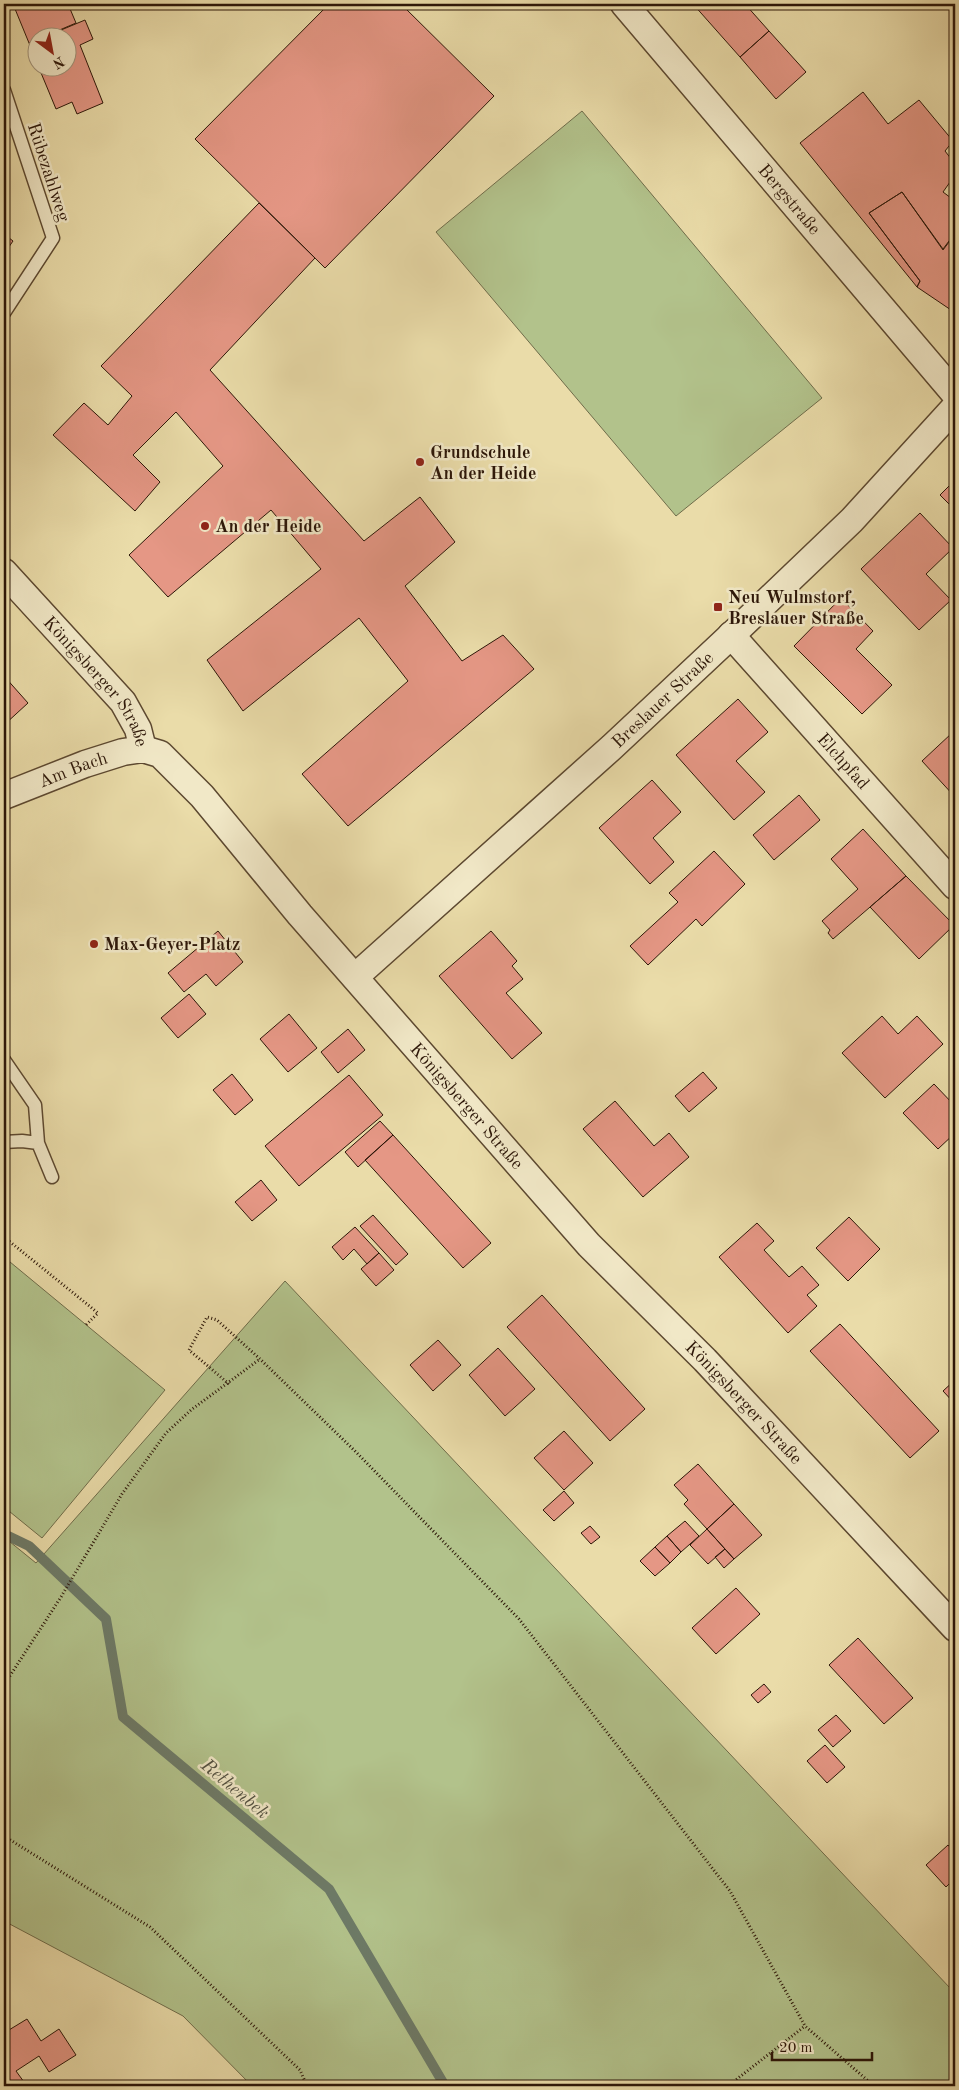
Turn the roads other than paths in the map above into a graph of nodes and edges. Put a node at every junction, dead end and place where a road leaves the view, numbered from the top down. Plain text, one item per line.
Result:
1 (624, 4) edge
2 (4, 90) edge
3 (4, 313) edge
4 (955, 394) edge
5 (955, 407) edge
6 (4, 572) edge
7 (731, 635) junction
8 (143, 749) junction
9 (4, 796) edge
10 (955, 886) edge
11 (354, 977) junction
12 (4, 1060) edge
13 (4, 1142) edge
14 (38, 1143) junction
15 (52, 1178) dead end
16 (955, 1628) edge

1 - 4 street, Bergstraße
2 - 3 lane, Rübezahlweg
5 - 7 street, Breslauer Straße
6 - 8 street, Königsberger Straße
7 - 10 street, Elchpfad
7 - 11 street, Breslauer Straße
8 - 9 street, Am Bach
8 - 11 street, Königsberger Straße
11 - 16 street, Königsberger Straße
12 - 14 lane
13 - 14 lane
14 - 15 lane

